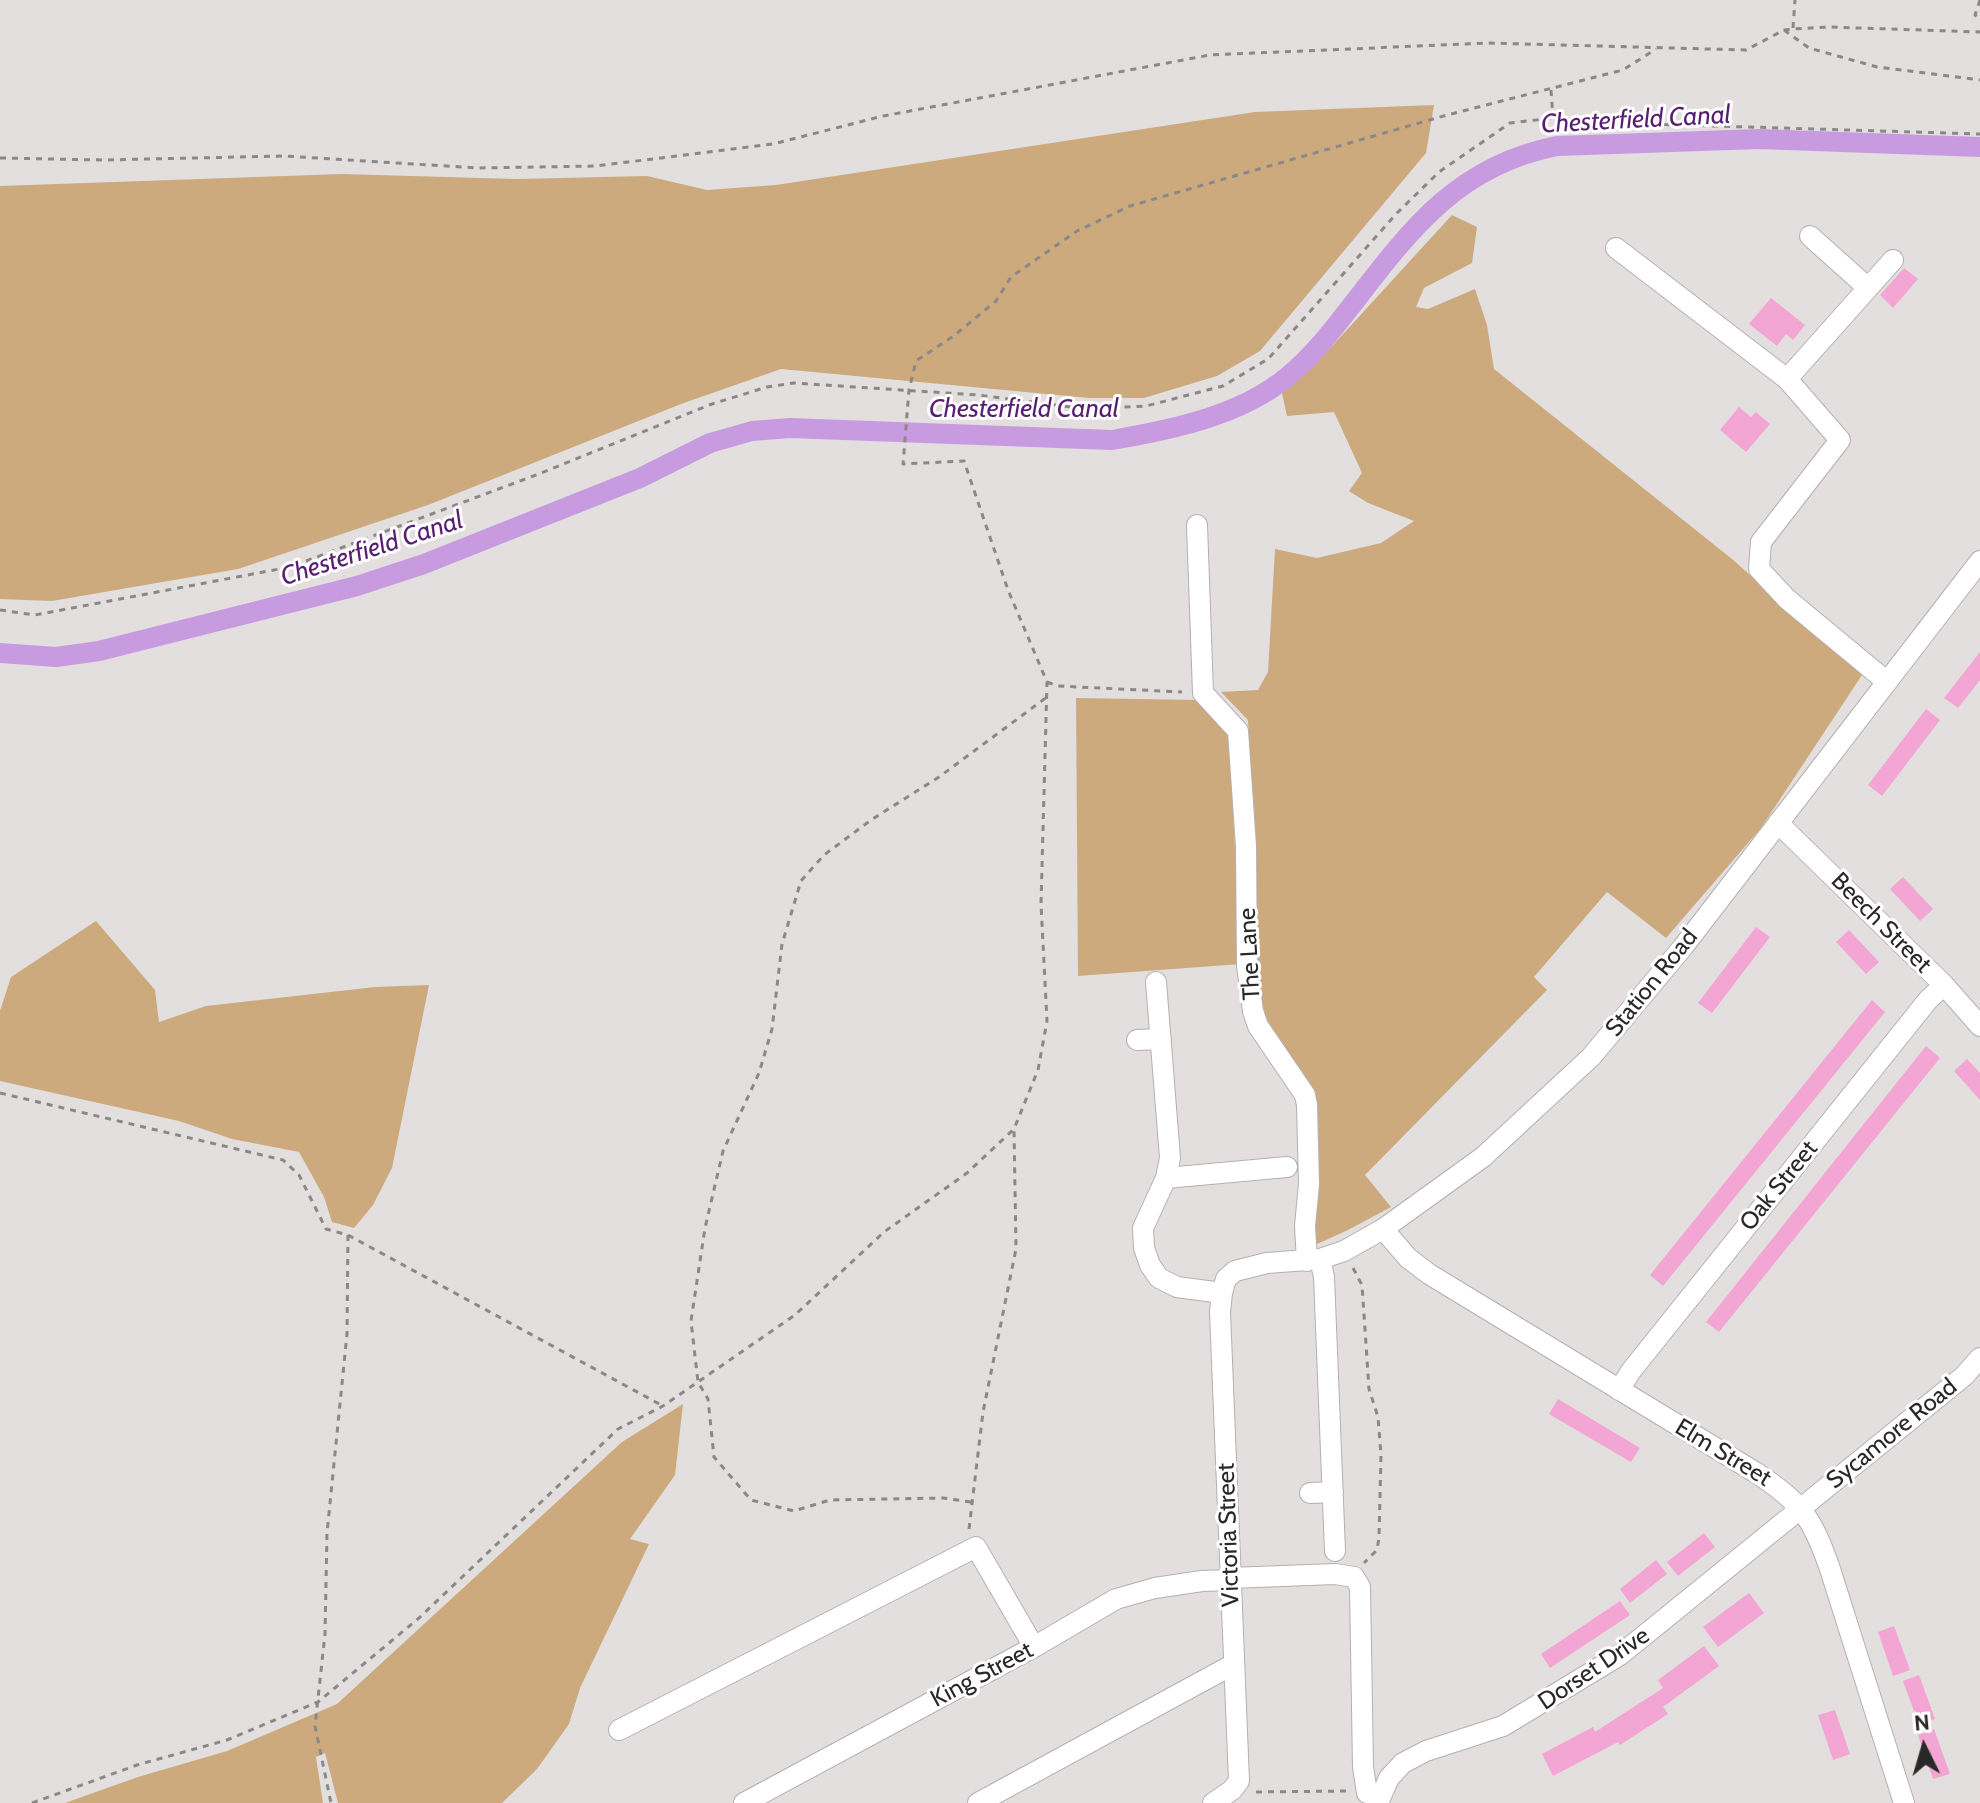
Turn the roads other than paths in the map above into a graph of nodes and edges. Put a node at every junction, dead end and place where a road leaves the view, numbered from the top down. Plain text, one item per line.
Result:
1 (1810, 236) dead end
2 (1616, 248) dead end
3 (1893, 260) dead end
4 (1868, 288) junction
5 (1787, 379) junction
6 (1197, 525) dead end
7 (1980, 561) edge
8 (1886, 681) junction
9 (1778, 823) junction
10 (1156, 982) dead end
11 (1944, 985) junction
12 (1980, 1026) edge
13 (1161, 1039) junction
14 (1137, 1040) dead end
15 (1287, 1167) dead end
16 (1166, 1178) junction
17 (1383, 1229) junction
18 (1314, 1260) junction
19 (1224, 1286) junction
20 (1980, 1358) edge
21 (1619, 1390) junction
22 (1333, 1492) junction
23 (1310, 1493) dead end
24 (1801, 1507) junction
25 (1335, 1551) dead end
26 (1230, 1579) junction
27 (1034, 1647) junction
28 (1234, 1664) junction
29 (619, 1730) dead end
30 (1224, 1798) edge
31 (1373, 1798) edge
32 (744, 1803) edge
33 (978, 1803) edge
34 (1904, 1803) edge

1 - 4 street
2 - 5 street
3 - 4 street
4 - 5 street
5 - 8 street
6 - 18 street, The Lane
7 - 8 street, Station Road
8 - 9 street, Station Road
9 - 11 street, Beech Street
9 - 17 street, Station Road
10 - 13 street
11 - 12 street, Beech Street
11 - 21 street, Oak Street
13 - 14 street
13 - 16 street
15 - 16 street
16 - 19 street
17 - 18 street, Station Road
17 - 21 street, Elm Street
18 - 19 street, Station Road
18 - 22 street, The Lane
19 - 26 street, Victoria Street
20 - 24 street, Sycamore Road
21 - 24 street, Elm Street
22 - 23 street
22 - 25 street, The Lane
24 - 31 street, Dorset Drive
24 - 34 street, Elm Street
26 - 27 street, King Street
26 - 28 street, Victoria Street
26 - 31 street, King Street
27 - 29 street
27 - 32 street, King Street
28 - 30 street, Victoria Street
28 - 33 street

